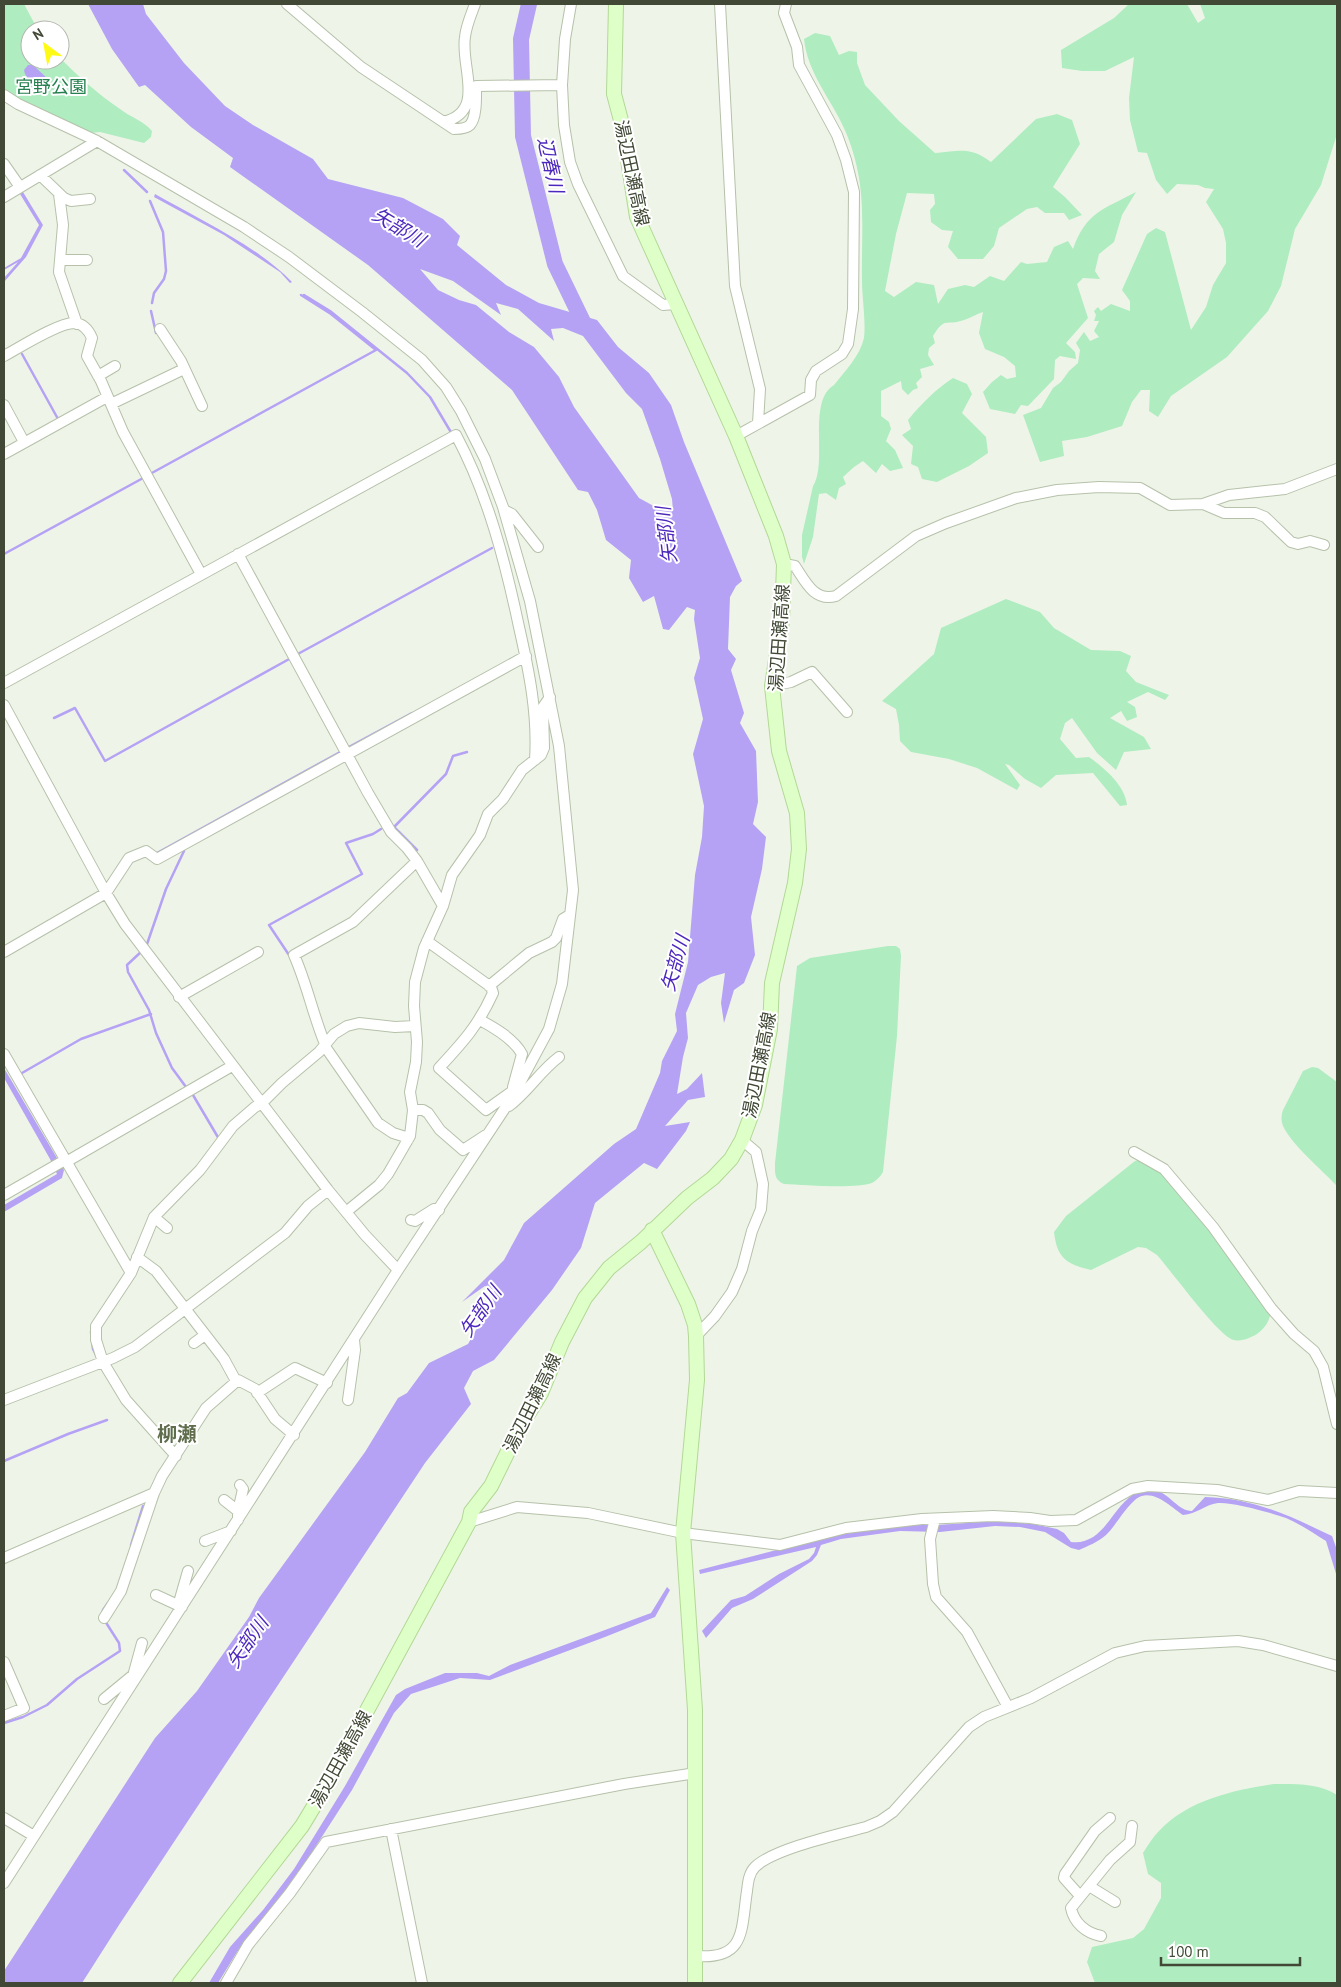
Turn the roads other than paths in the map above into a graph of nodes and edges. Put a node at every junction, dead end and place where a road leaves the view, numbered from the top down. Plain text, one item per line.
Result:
1 (287, 4) edge
2 (475, 4) edge
3 (571, 4) edge
4 (616, 4) edge
5 (720, 4) edge
6 (786, 4) edge
7 (559, 85) junction
8 (4, 95) edge
9 (443, 122) junction
10 (97, 141) junction
11 (4, 164) edge
12 (40, 174) junction
13 (20, 187) junction
14 (59, 194) junction
15 (4, 197) edge
16 (90, 199) dead end
17 (60, 260) junction
18 (87, 260) dead end
19 (675, 304) junction
20 (76, 324) junction
21 (160, 329) dead end
22 (4, 356) edge
23 (115, 366) dead end
24 (184, 369) junction
25 (98, 376) junction
26 (109, 400) junction
27 (4, 405) edge
28 (202, 406) dead end
29 (758, 424) junction
30 (736, 436) junction
31 (24, 442) junction
32 (4, 454) edge
33 (1337, 469) edge
34 (1203, 504) junction
35 (504, 510) junction
36 (1325, 541) dead end
37 (538, 546) dead end
38 (238, 554) junction
39 (784, 564) junction
40 (201, 574) junction
41 (526, 656) junction
42 (4, 683) edge
43 (772, 686) junction
44 (550, 697) junction
45 (4, 705) edge
46 (847, 712) dead end
47 (348, 754) junction
48 (535, 760) junction
49 (417, 861) junction
50 (106, 894) junction
51 (443, 906) junction
52 (570, 915) junction
53 (427, 941) junction
54 (4, 952) edge
55 (258, 952) dead end
56 (489, 986) junction
57 (179, 997) junction
58 (480, 1020) junction
59 (414, 1026) junction
60 (325, 1045) junction
61 (4, 1054) edge
62 (559, 1057) dead end
63 (232, 1066) junction
64 (514, 1090) junction
65 (261, 1104) junction
66 (413, 1110) junction
67 (504, 1110) junction
68 (488, 1134) junction
69 (409, 1138) junction
70 (742, 1140) junction
71 (1134, 1152) dead end
72 (61, 1163) junction
73 (328, 1190) junction
74 (4, 1195) edge
75 (439, 1210) junction
76 (346, 1212) junction
77 (154, 1217) junction
78 (411, 1220) dead end
79 (167, 1228) dead end
80 (652, 1230) junction
81 (137, 1257) junction
82 (398, 1270) junction
83 (130, 1273) junction
84 (184, 1309) junction
85 (205, 1335) junction
86 (696, 1336) junction
87 (354, 1340) junction
88 (194, 1343) dead end
89 (103, 1362) junction
90 (236, 1381) junction
91 (327, 1383) junction
92 (257, 1393) junction
93 (4, 1400) edge
94 (348, 1400) dead end
95 (1337, 1424) edge
96 (294, 1435) junction
97 (176, 1456) junction
98 (240, 1485) dead end
99 (154, 1493) junction
100 (1337, 1493) edge
101 (224, 1500) dead end
102 (238, 1516) junction
103 (935, 1519) junction
104 (469, 1522) junction
105 (231, 1531) junction
106 (683, 1533) junction
107 (206, 1541) dead end
108 (4, 1558) edge
109 (188, 1571) dead end
110 (156, 1595) dead end
111 (180, 1606) junction
112 (104, 1618) dead end
113 (142, 1643) dead end
114 (4, 1662) edge
115 (1337, 1666) edge
116 (133, 1679) junction
117 (104, 1699) dead end
118 (1008, 1707) junction
119 (4, 1716) edge
120 (696, 1773) junction
121 (4, 1818) edge
122 (1110, 1818) dead end
123 (1132, 1826) dead end
124 (391, 1829) junction
125 (34, 1836) junction
126 (4, 1883) edge
127 (1088, 1886) junction
128 (1080, 1896) junction
129 (1115, 1902) dead end
130 (1101, 1936) dead end
131 (696, 1956) junction
132 (180, 1983) edge
133 (226, 1983) edge
134 (422, 1983) edge
135 (695, 1983) edge

1 - 9 street
2 - 9 street
3 - 7 street
4 - 19 main road, 湯辺田瀬高線
5 - 29 street
6 - 29 street
7 - 9 street
7 - 19 street
8 - 10 street
10 - 12 street
10 - 35 street
11 - 13 street
12 - 13 street
12 - 14 street
13 - 15 street
14 - 16 street
14 - 17 street
17 - 18 street
17 - 20 street
19 - 30 main road, 湯辺田瀬高線
20 - 22 street
20 - 25 street
21 - 24 street
23 - 25 street
24 - 26 street
24 - 28 street
25 - 26 street
26 - 31 street
26 - 40 street
27 - 31 street
29 - 30 street
30 - 39 main road, 湯辺田瀬高線
31 - 32 street
33 - 34 street
34 - 36 street
34 - 39 street
35 - 37 street
35 - 44 street
38 - 40 street
38 - 41 street
38 - 47 street
39 - 43 main road, 湯辺田瀬高線
40 - 42 street
41 - 47 street
41 - 48 street
43 - 46 street
43 - 70 main road, 湯辺田瀬高線
44 - 48 street
44 - 52 street
45 - 50 street
47 - 49 street
47 - 50 street
48 - 51 street
49 - 51 street
49 - 60 street
50 - 54 street
50 - 57 street
51 - 53 street
52 - 56 street
52 - 64 street
53 - 56 street
53 - 59 street
55 - 57 street
56 - 58 street
57 - 63 street
58 - 64 street
58 - 64 street
59 - 60 street
59 - 66 street
60 - 65 street
60 - 69 street
61 - 72 street
62 - 67 street
63 - 65 street
63 - 72 street
64 - 67 street
65 - 73 street
65 - 77 street
66 - 68 street
66 - 69 street
67 - 68 street
68 - 75 street
69 - 76 street
70 - 80 main road, 湯辺田瀬高線
70 - 86 street
71 - 95 street
72 - 74 street
72 - 83 street
73 - 76 street
73 - 84 street
75 - 78 street
75 - 82 street
76 - 82 street
77 - 79 street
77 - 81 street
80 - 86 main road
80 - 104 main road, 湯辺田瀬高線
81 - 83 street
81 - 84 street
82 - 87 street
83 - 89 street
84 - 85 street
84 - 89 street
85 - 88 street
85 - 90 street
86 - 106 main road
87 - 91 street
87 - 94 street
89 - 93 street
89 - 97 street
90 - 92 street
90 - 97 street
91 - 92 street
91 - 96 street
92 - 96 street
96 - 102 street
97 - 99 street
98 - 102 street
99 - 108 street
99 - 112 street
100 - 103 street
101 - 102 street
102 - 105 street
103 - 106 street
103 - 118 street
104 - 106 street
104 - 132 main road, 湯辺田瀬高線
105 - 107 street
105 - 111 street
106 - 120 main road
109 - 111 street
110 - 111 street
111 - 116 street
113 - 116 street
114 - 119 street
115 - 118 street
116 - 117 street
116 - 125 street
118 - 131 street
120 - 124 street
120 - 131 main road
121 - 125 street
122 - 128 street
123 - 127 street
124 - 133 street
124 - 134 street
125 - 126 street
127 - 128 street
127 - 129 street
128 - 130 street
131 - 135 main road

